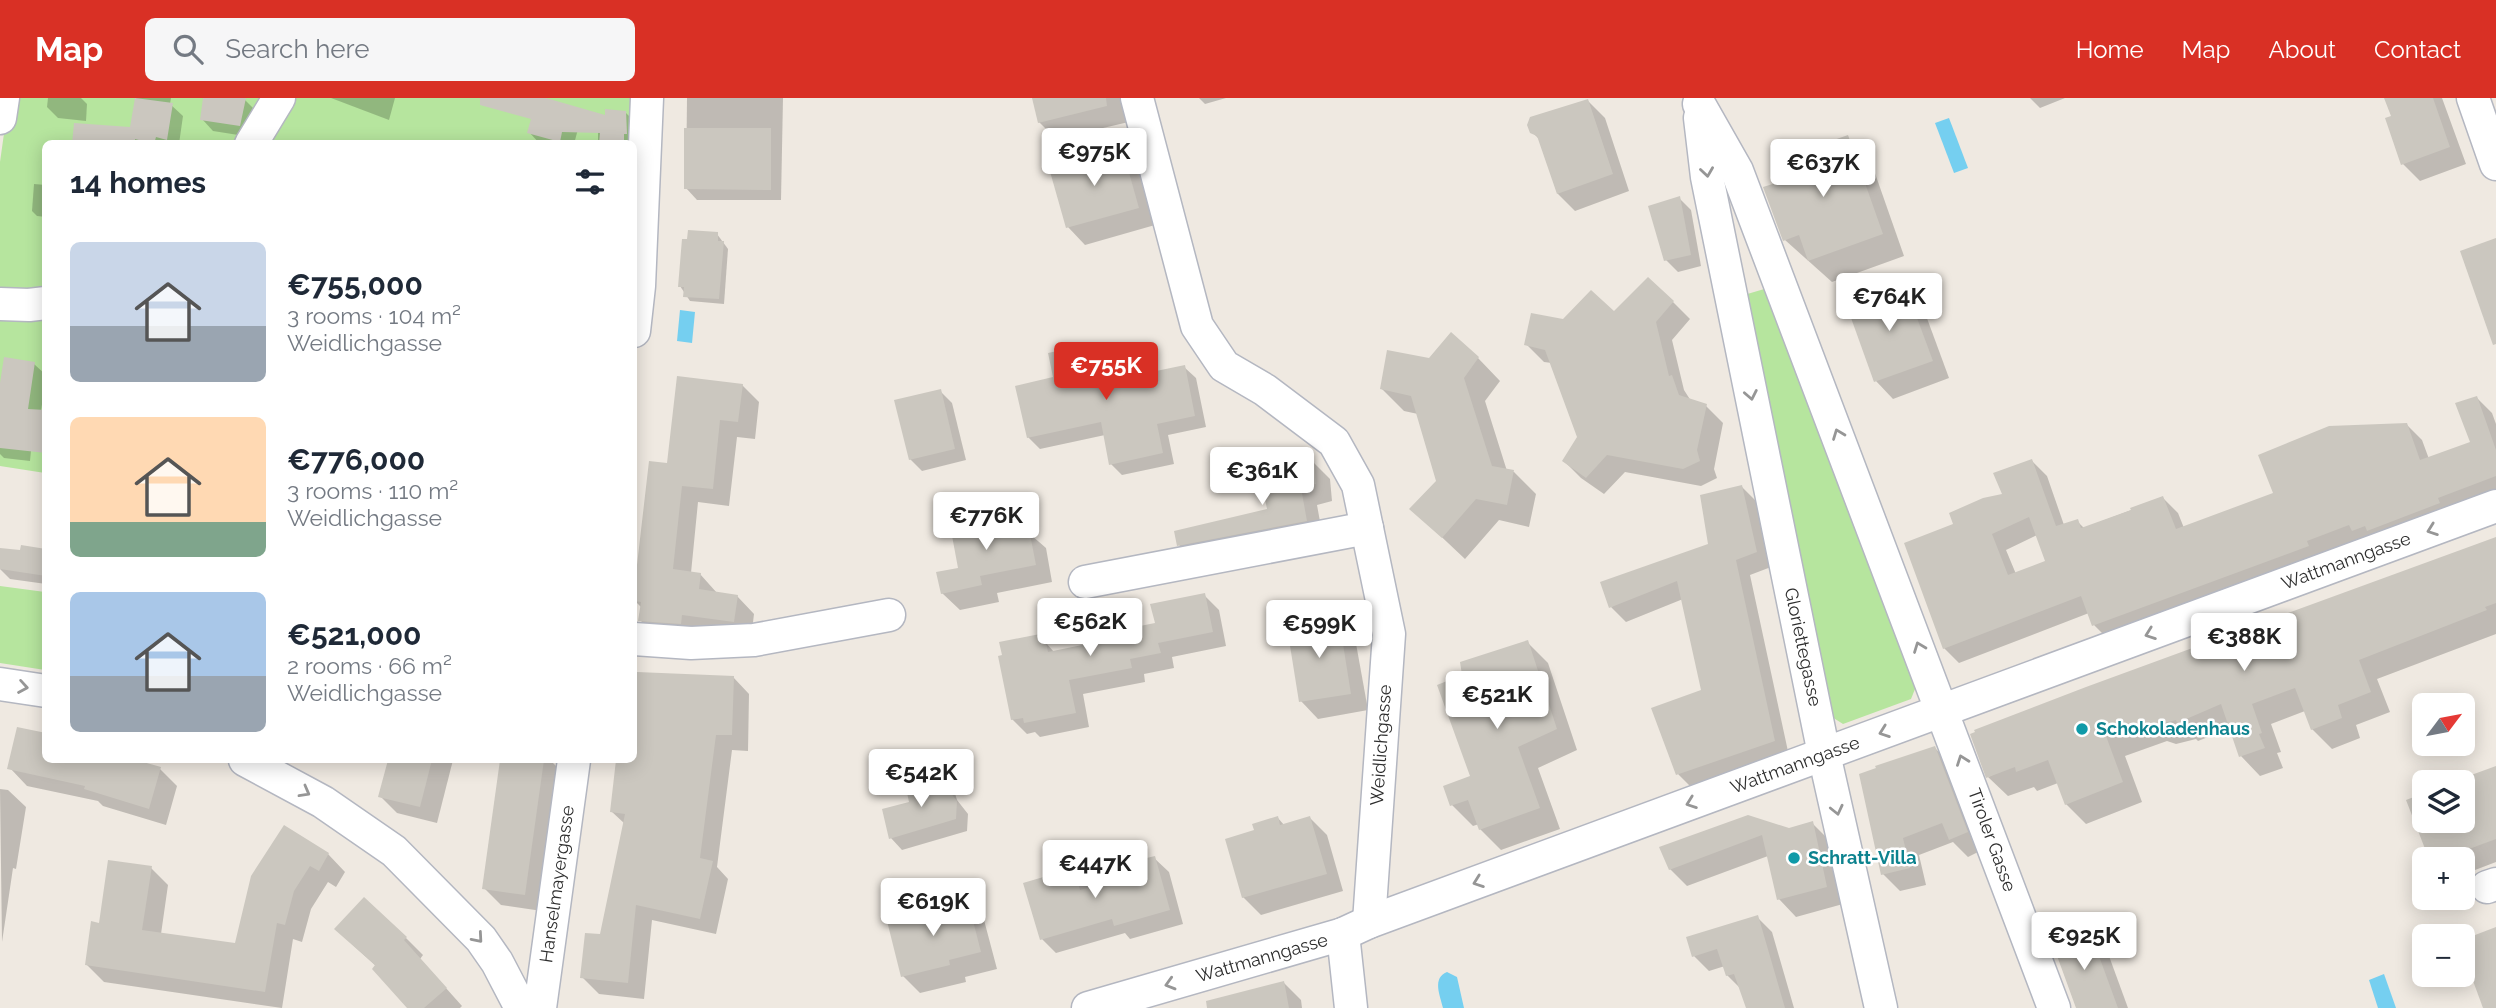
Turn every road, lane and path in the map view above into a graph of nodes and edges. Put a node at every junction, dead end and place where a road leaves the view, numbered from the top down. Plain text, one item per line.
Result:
1 (3, 98) edge
2 (279, 98) edge
3 (647, 98) edge
4 (1137, 98) edge
5 (2473, 98) edge
6 (1704, 100) edge
7 (0, 118) edge
8 (253, 140) edge
9 (2496, 164) edge
10 (1776, 271) junction
11 (1729, 285) junction
12 (42, 303) edge
13 (0, 304) edge
14 (637, 304) edge
15 (2496, 506) edge
16 (1367, 528) junction
17 (1085, 582) dead end
18 (889, 615) dead end
19 (637, 639) edge
20 (0, 684) edge
21 (42, 690) edge
22 (1943, 711) junction
23 (1825, 754) junction
24 (250, 763) edge
25 (574, 763) edge
26 (1356, 928) junction
27 (521, 1008) edge
28 (540, 1008) edge
29 (1088, 1008) edge
30 (1351, 1008) edge
31 (1881, 1008) edge
32 (2054, 1008) edge

1 - 7 street
2 - 8 street
3 - 14 street
4 - 16 street, Weidlichgasse
5 - 9 street
6 - 10 street, Gloriettegasse
6 -> 11 street, Gloriettegasse
10 - 11 street
22 -> 10 street, Gloriettegasse
11 -> 23 street, Gloriettegasse
12 - 13 street
15 -> 22 street, Wattmanngasse
16 - 17 street
16 - 26 street, Weidlichgasse
18 - 19 street
20 -> 21 street
22 -> 23 street, Wattmanngasse
32 -> 22 street, Tiroler Gasse
23 -> 26 street, Wattmanngasse
23 -> 31 street, Gloriettegasse
24 -> 27 street
25 - 28 street, Hanselmayergasse
26 -> 29 street, Wattmanngasse
26 - 30 street, Weidlichgasse

